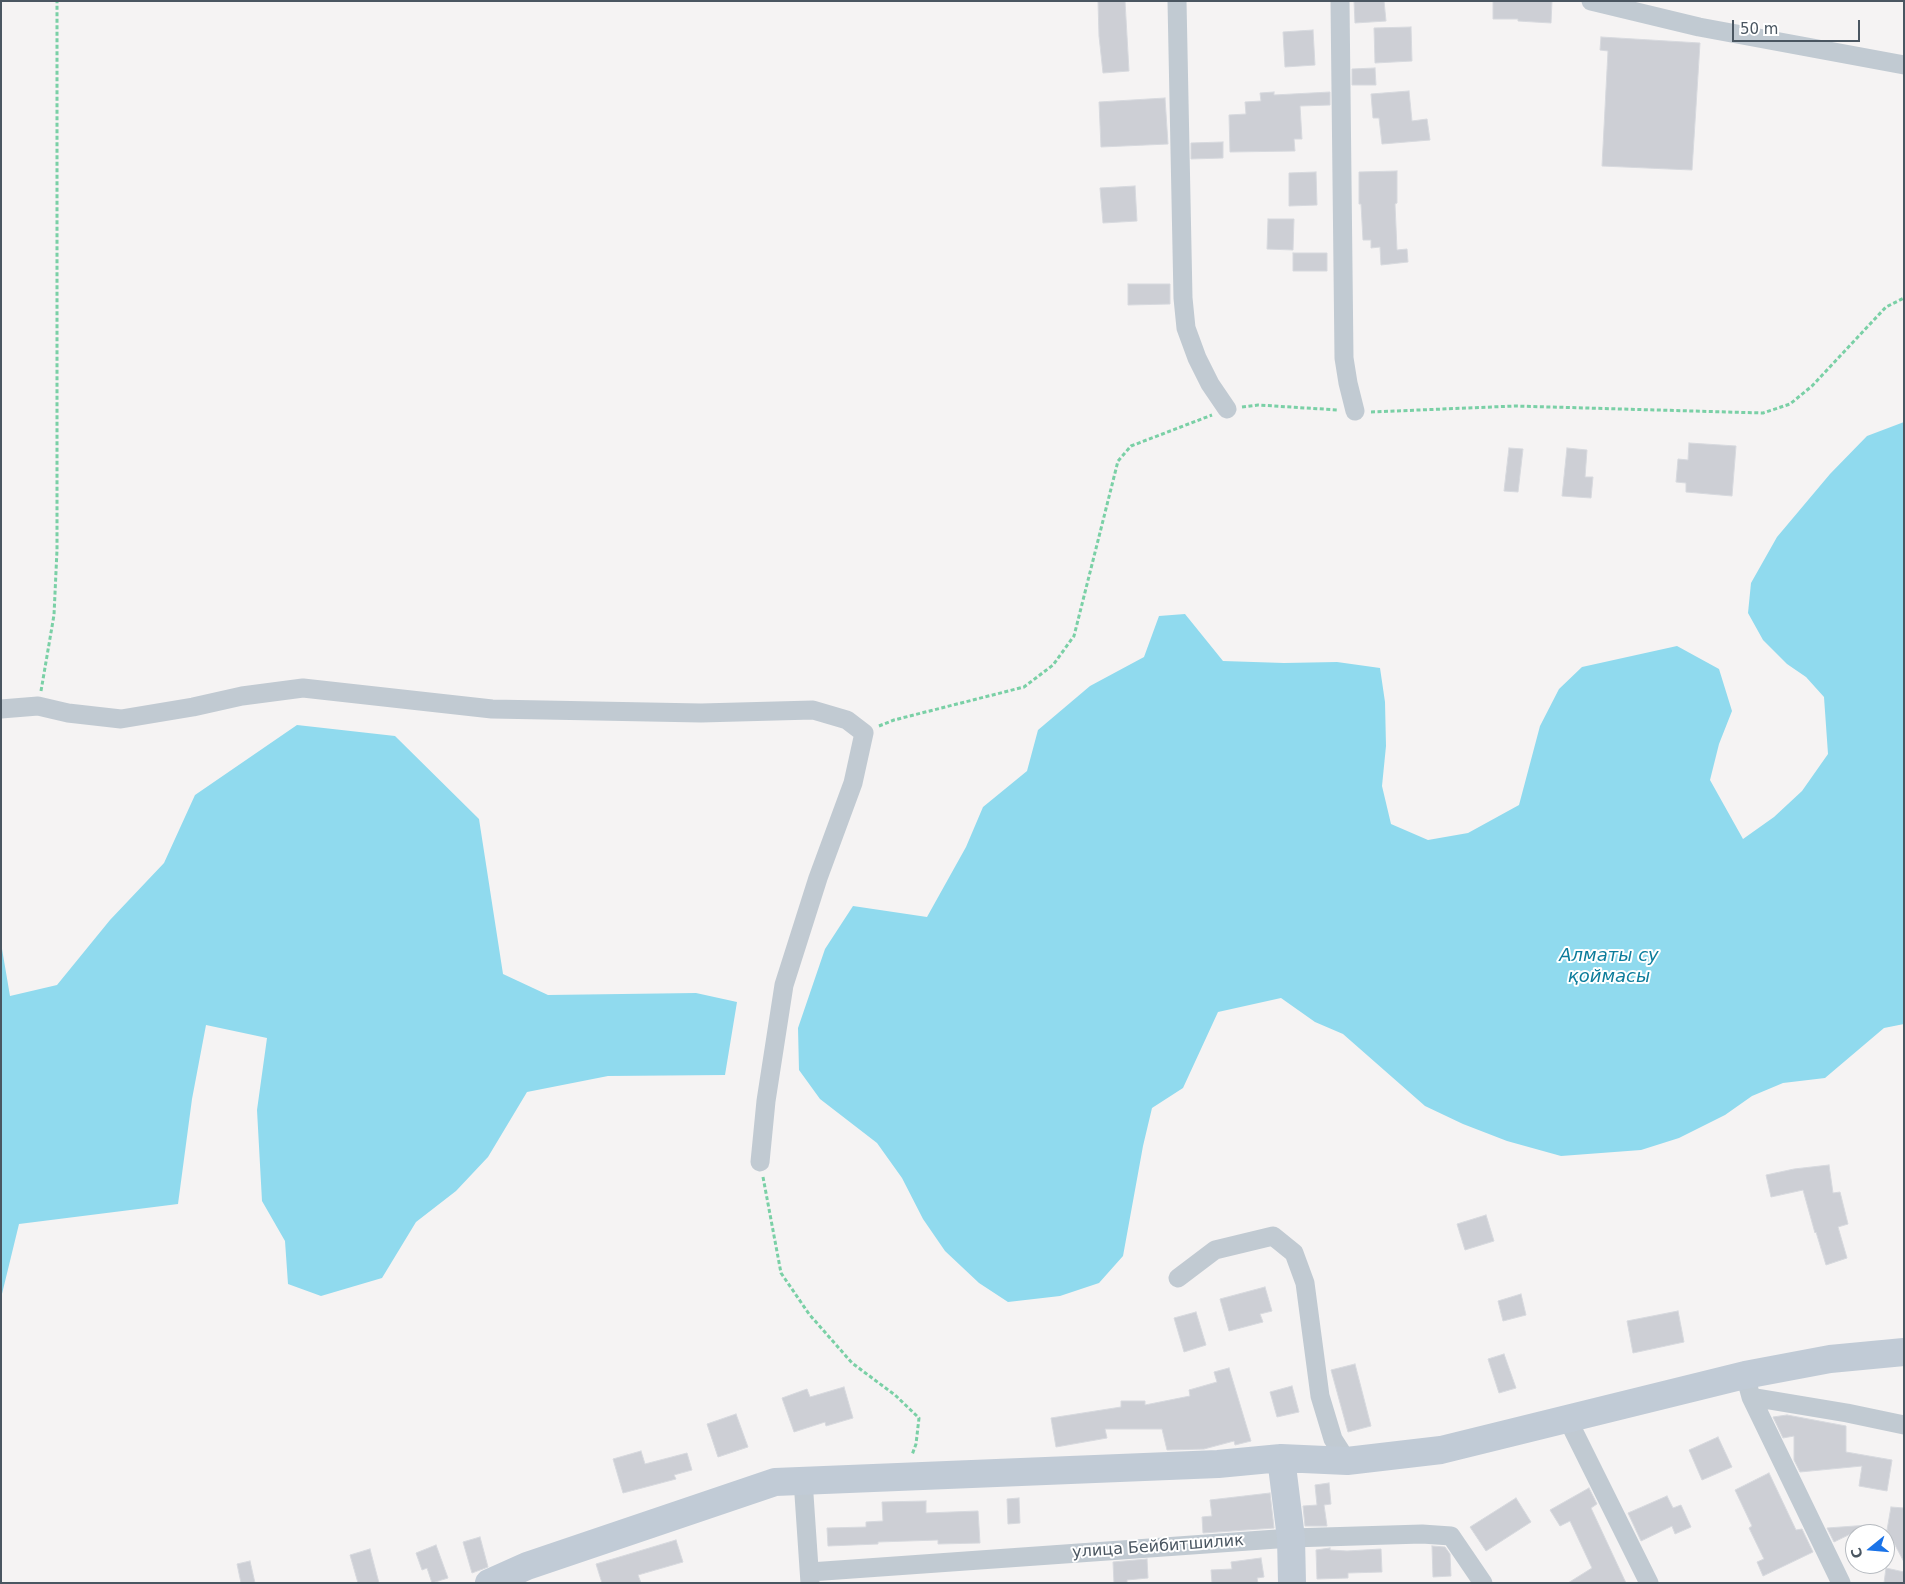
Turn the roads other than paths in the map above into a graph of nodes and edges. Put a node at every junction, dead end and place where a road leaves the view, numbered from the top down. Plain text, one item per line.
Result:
1 (1177, 1) edge
2 (1340, 1) edge
3 (1591, 1) edge
4 (1904, 65) edge
5 (1227, 409) road end
6 (1355, 411) road end
7 (1, 709) edge
8 (760, 1162) road end
9 (1178, 1278) dead end
10 (1904, 1352) edge
11 (1748, 1386) junction
12 (1568, 1418) junction
13 (1904, 1425) edge
14 (1282, 1458) junction
15 (1347, 1461) junction
16 (803, 1480) junction
17 (1291, 1538) junction
18 (810, 1578) edge
19 (489, 1583) edge
20 (1292, 1583) edge
21 (1483, 1583) edge
22 (1649, 1583) edge
23 (1840, 1583) edge

1 - 5 street
2 - 6 street
3 - 4 street
7 - 8 street
9 - 15 street
10 - 11 street
11 - 12 street
11 - 13 street
11 - 23 street
12 - 15 street
12 - 22 street
14 - 15 street
14 - 16 street
14 - 17 street
16 - 18 street
16 - 19 street
17 - 18 street, улица Бейбитшилик
17 - 20 street
17 - 21 street, улица Бейбитшилик

